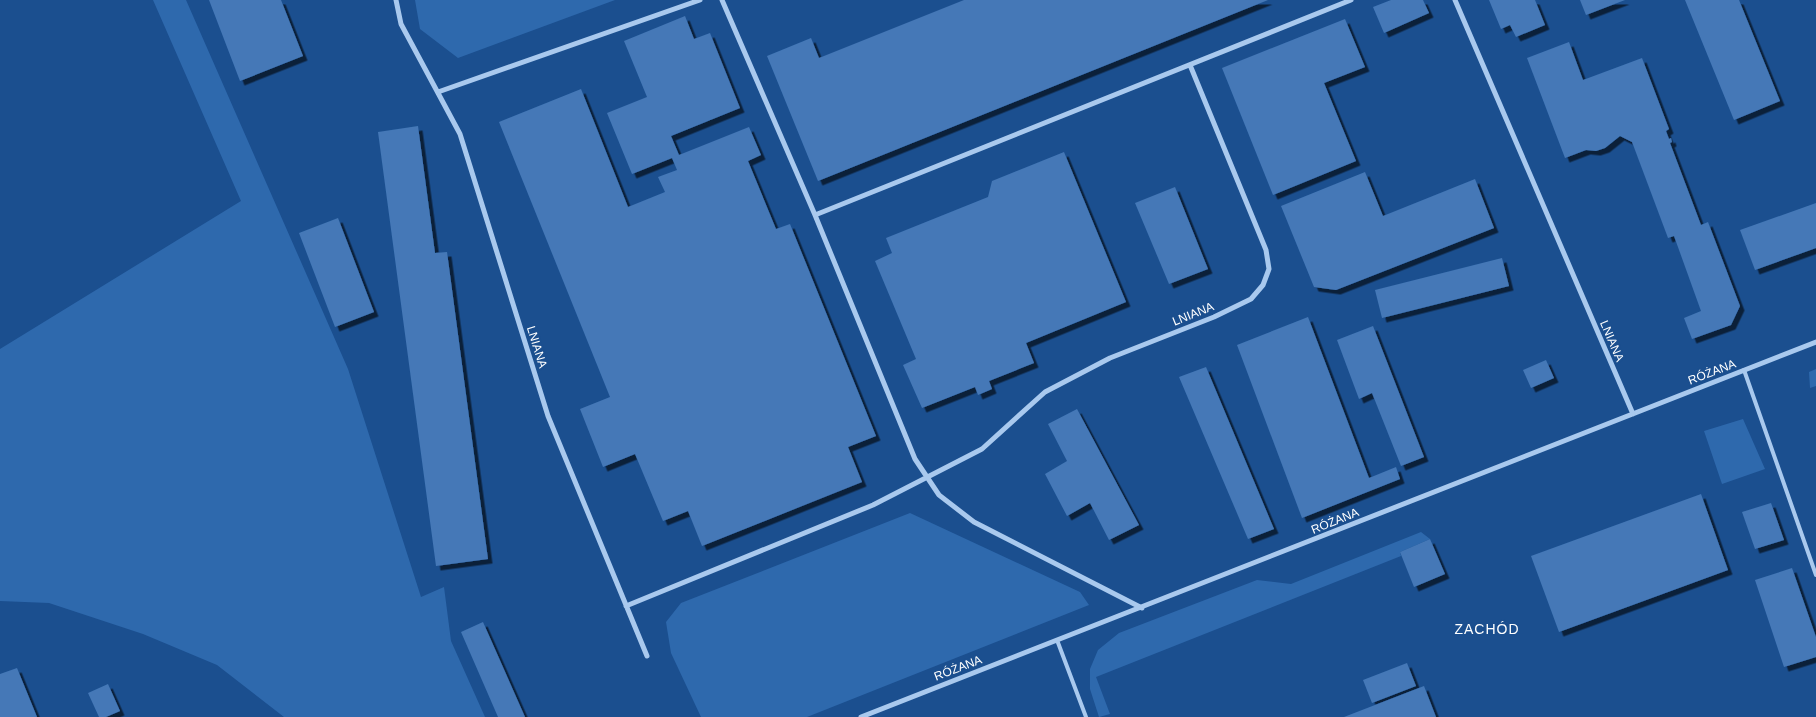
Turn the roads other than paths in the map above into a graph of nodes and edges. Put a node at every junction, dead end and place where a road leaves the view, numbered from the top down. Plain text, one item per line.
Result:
1 (396, 0) edge
2 (700, 0) edge
3 (722, 0) edge
4 (1351, 0) edge
5 (1455, 0) edge
6 (1190, 65) junction
7 (438, 92) junction
8 (816, 215) junction
9 (1816, 342) edge
10 (1744, 370) junction
11 (1633, 414) junction
12 (927, 477) junction
13 (1816, 575) edge
14 (626, 606) junction
15 (1142, 608) junction
16 (1057, 640) junction
17 (647, 656) dead end
18 (860, 717) edge
19 (1086, 717) edge

1 - 7 street, LNIANA
2 - 7 street
3 - 8 street
4 - 6 street
5 - 11 street, LNIANA
6 - 8 street
6 - 12 street, LNIANA
7 - 14 street, LNIANA
8 - 12 street
9 - 10 street, RÓŻANA
10 - 11 street, RÓŻANA
10 - 13 lane
11 - 15 street, RÓŻANA
12 - 14 street, LNIANA
12 - 15 street
14 - 17 street, LNIANA
15 - 16 street, RÓŻANA
16 - 18 street, RÓŻANA
16 - 19 lane

